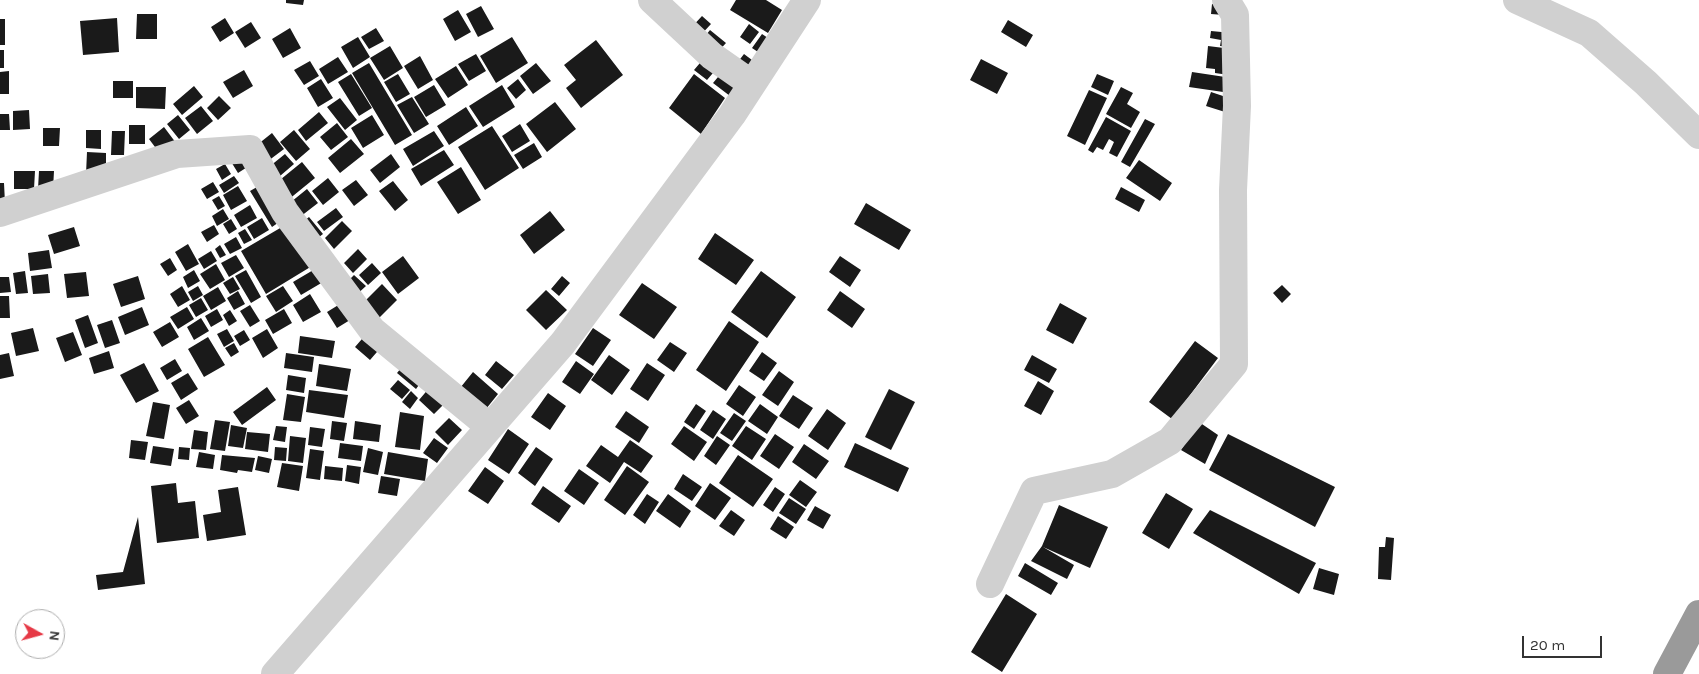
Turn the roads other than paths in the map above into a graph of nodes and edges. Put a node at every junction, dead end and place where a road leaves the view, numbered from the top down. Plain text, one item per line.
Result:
1 (652, 0) edge
2 (807, 0) edge
3 (1226, 0) edge
4 (1517, 0) edge
5 (752, 84) junction
6 (1699, 135) edge
7 (0, 213) edge
8 (490, 427) junction
9 (990, 584) dead end
10 (1699, 614) edge
11 (274, 674) edge
12 (1666, 674) edge

1 - 5 street
2 - 5 street
3 - 9 street
4 - 6 street
5 - 8 street
7 - 8 street
8 - 11 street
10 - 12 highway

